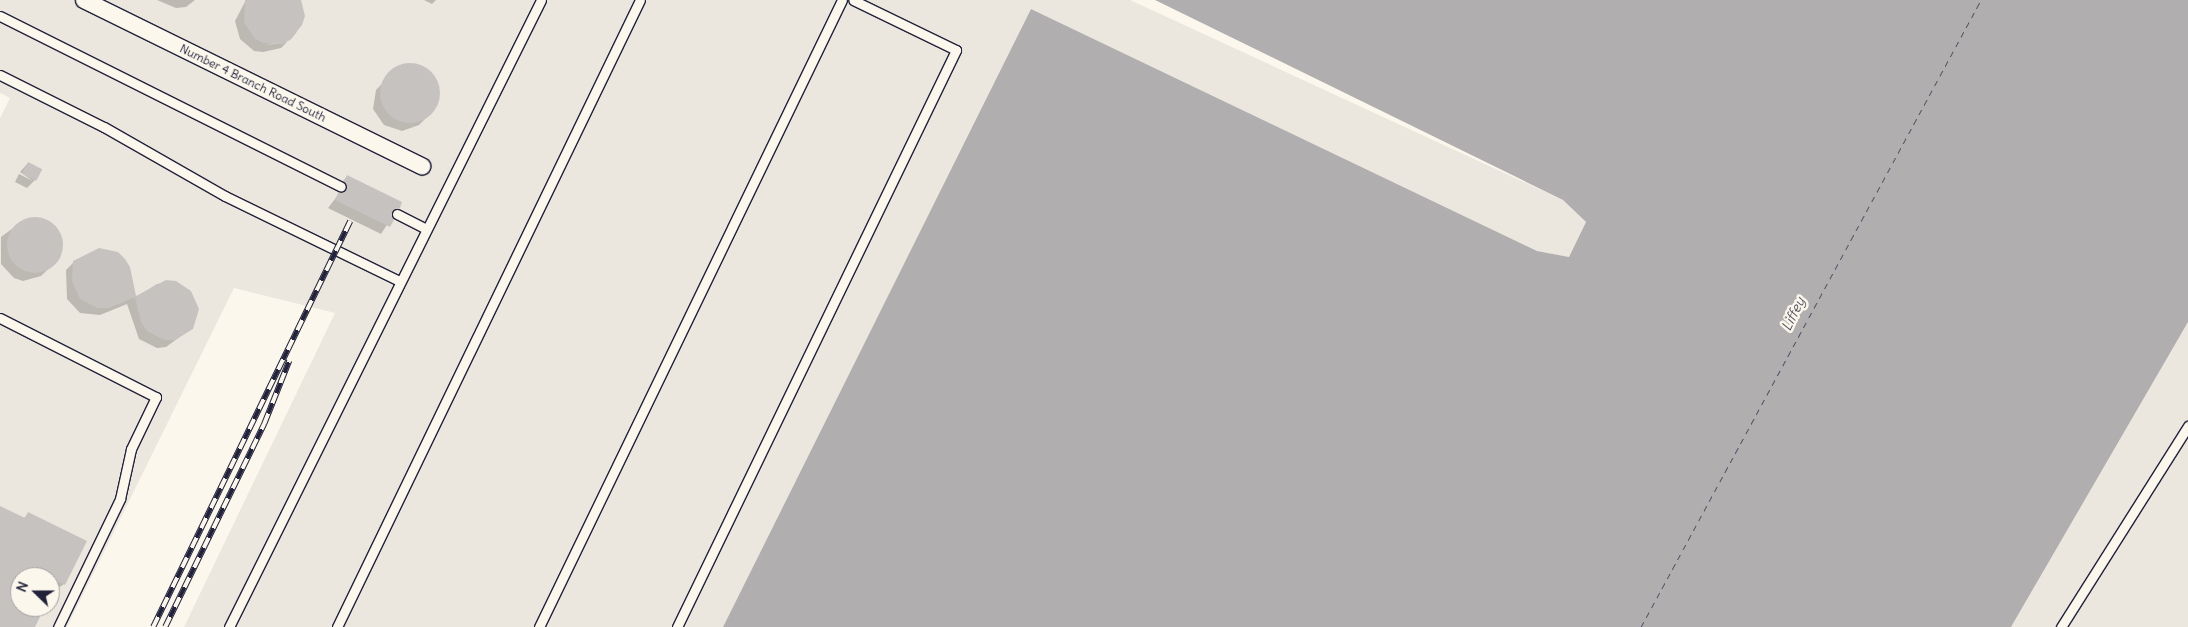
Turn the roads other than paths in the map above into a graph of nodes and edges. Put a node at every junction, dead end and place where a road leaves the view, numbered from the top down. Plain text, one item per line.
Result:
1 (84, 0) edge
2 (541, 0) edge
3 (640, 0) edge
4 (842, 0) edge
5 (853, 0) edge
6 (0, 16) edge
7 (0, 75) edge
8 (422, 166) dead end
9 (341, 187) dead end
10 (397, 214) dead end
11 (426, 229) junction
12 (399, 281) junction
13 (0, 318) edge
14 (2188, 426) edge
15 (58, 627) edge
16 (229, 627) edge
17 (337, 627) edge
18 (539, 627) edge
19 (677, 627) edge
20 (2061, 627) edge

1 - 8 street, Number 4 Branch Road South
2 - 11 lane
3 - 17 lane
4 - 18 lane
5 - 19 lane
6 - 9 lane
7 - 12 lane
10 - 11 lane
11 - 12 lane
12 - 16 lane
13 - 15 lane
14 - 20 lane

